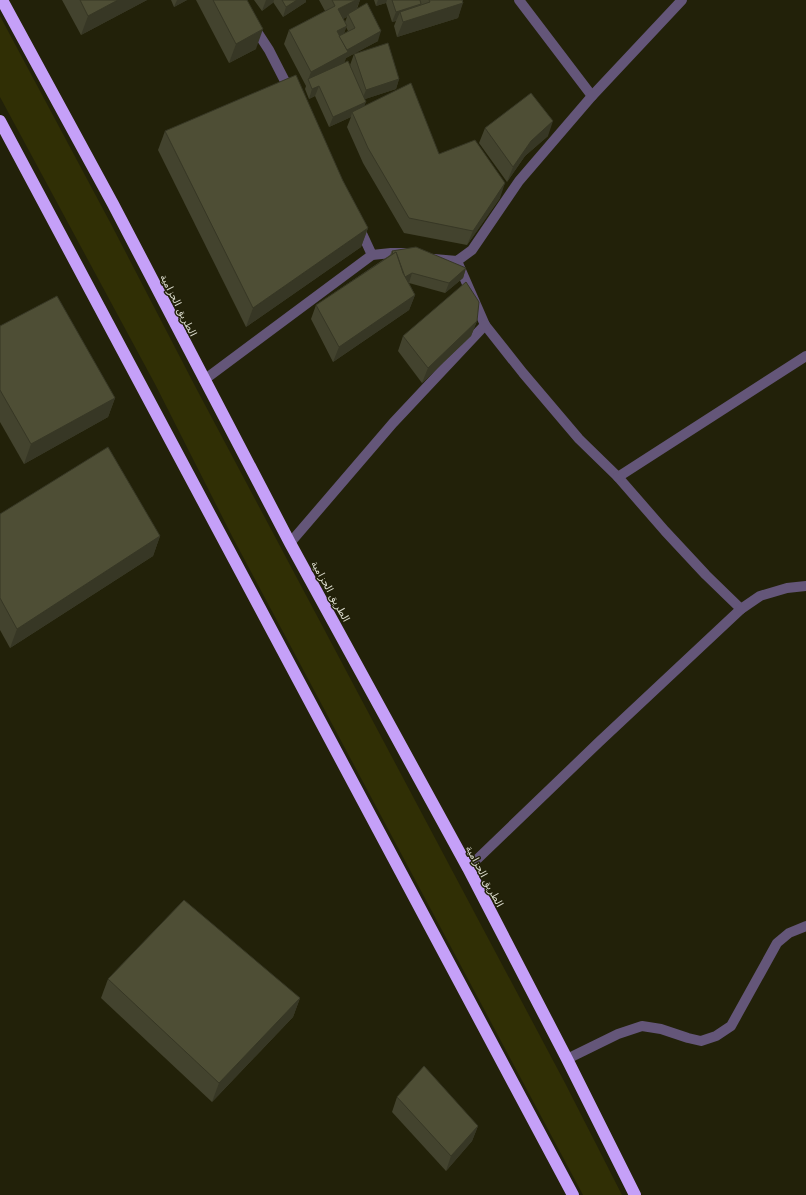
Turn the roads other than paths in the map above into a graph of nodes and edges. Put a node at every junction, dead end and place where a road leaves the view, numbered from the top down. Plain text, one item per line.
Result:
1 (2, 0) edge
2 (519, 0) edge
3 (682, 0) edge
4 (248, 19) edge
5 (592, 96) junction
6 (296, 101) edge
7 (0, 121) edge
8 (353, 215) edge
9 (372, 255) junction
10 (457, 261) junction
11 (485, 325) junction
12 (805, 356) edge
13 (204, 380) junction
14 (618, 477) junction
15 (290, 542) junction
16 (806, 586) edge
17 (741, 609) junction
18 (468, 868) junction
19 (806, 926) edge
20 (567, 1059) junction
21 (573, 1195) edge
22 (635, 1195) edge

1 - 13 highway, الطريق الحزامية
2 - 5 street
3 - 5 street
4 - 6 street
5 - 10 street
7 - 21 highway
8 - 9 street
9 - 10 street
9 - 13 street
10 - 11 street
11 - 14 street
11 - 15 street
12 - 14 street
13 - 15 highway, الطريق الحزامية
14 - 17 street
15 - 18 highway, الطريق الحزامية
16 - 17 street
17 - 18 street
18 - 20 highway, الطريق الحزامية
19 - 20 street
20 - 22 highway, الطريق الحزامية

